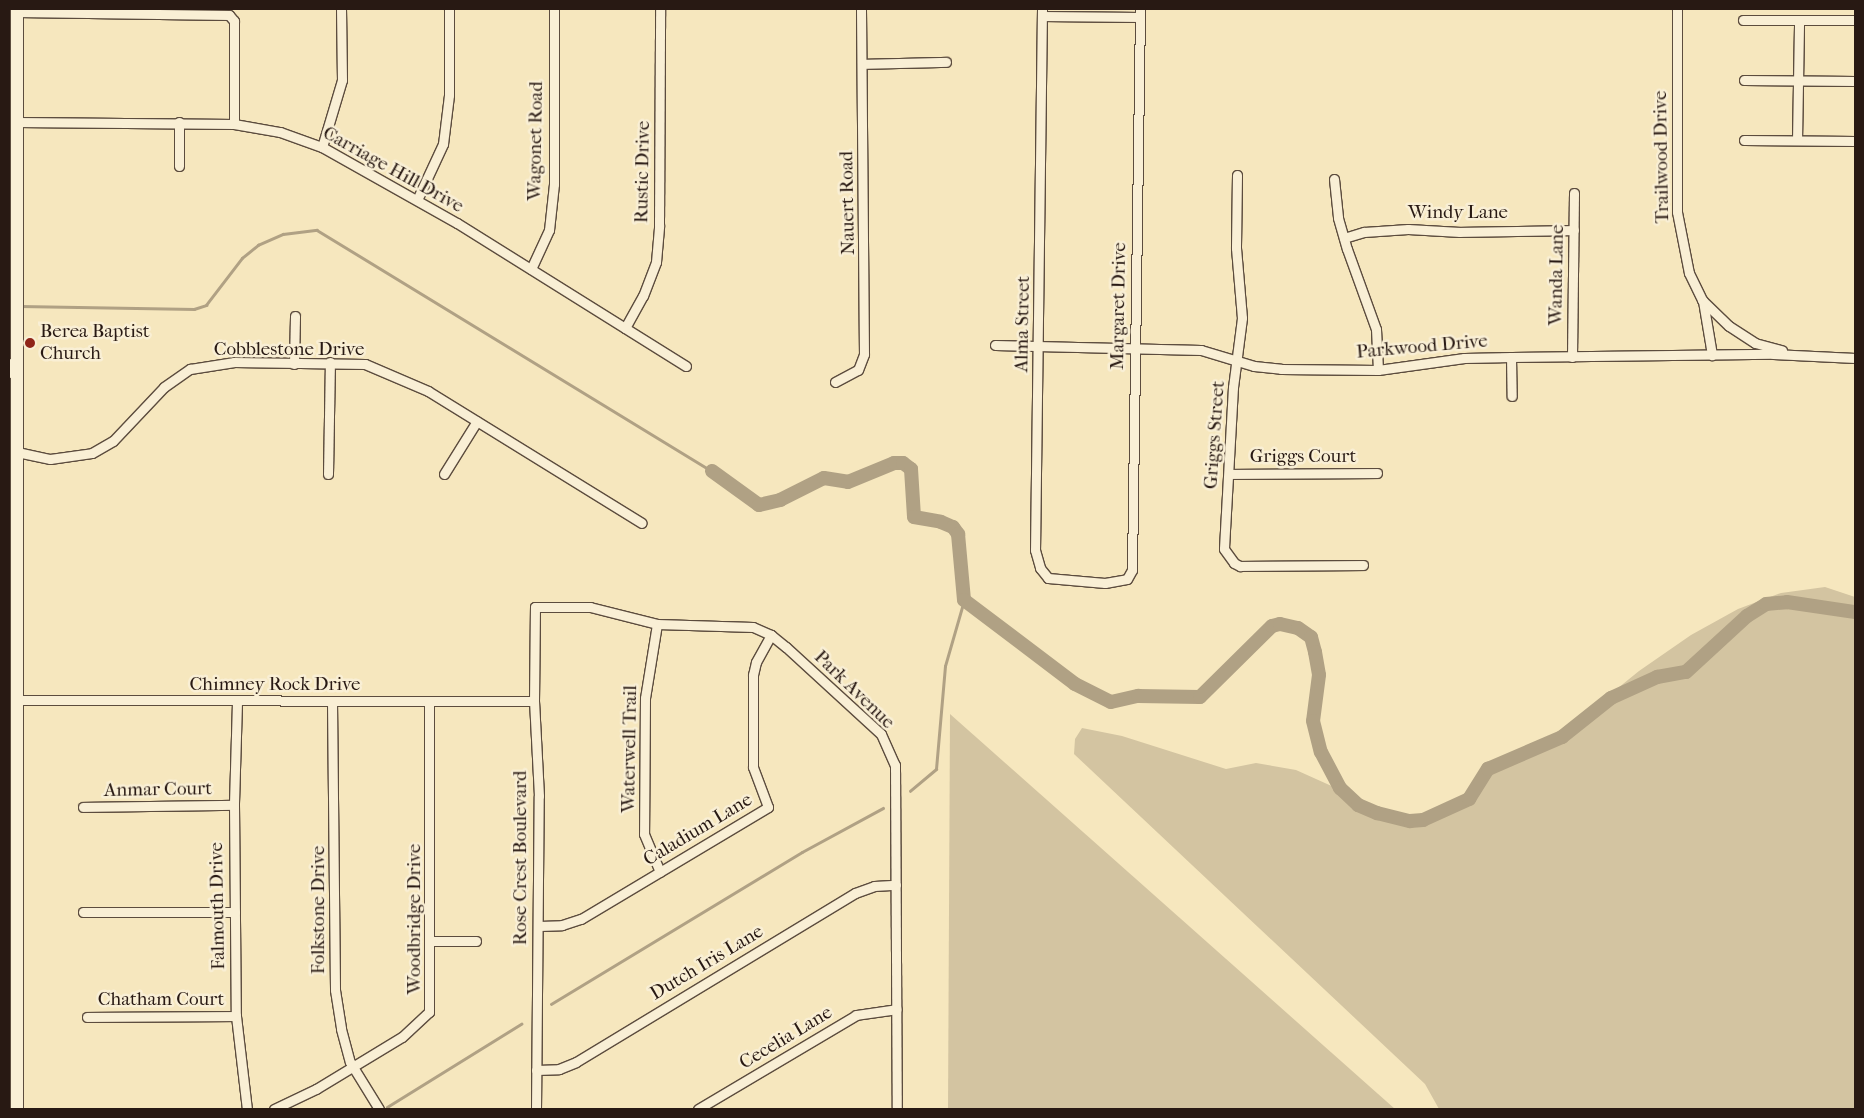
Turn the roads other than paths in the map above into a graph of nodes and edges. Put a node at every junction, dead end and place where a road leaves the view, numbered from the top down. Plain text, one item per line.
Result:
1 (341, 9) edge
2 (449, 9) edge
3 (554, 9) edge
4 (660, 9) edge
5 (861, 9) edge
6 (1677, 9) edge
7 (17, 10) edge
8 (1042, 12) edge
9 (1140, 13) edge
10 (1744, 20) dead end
11 (1798, 20) junction
12 (1855, 20) edge
13 (946, 62) dead end
14 (862, 64) junction
15 (1744, 80) dead end
16 (1798, 80) junction
17 (1855, 81) edge
18 (17, 122) junction
19 (179, 122) junction
20 (234, 124) junction
21 (1744, 140) dead end
22 (1798, 140) junction
23 (1855, 141) edge
24 (322, 147) junction
25 (179, 166) dead end
26 (1237, 175) dead end
27 (1334, 179) dead end
28 (1574, 194) dead end
29 (417, 200) junction
30 (1574, 230) junction
31 (1344, 238) junction
32 (531, 269) junction
33 (1702, 300) junction
34 (295, 316) dead end
35 (625, 328) junction
36 (995, 345) dead end
37 (1038, 347) junction
38 (1135, 348) junction
39 (1712, 355) junction
40 (1572, 356) junction
41 (1806, 356) junction
42 (1511, 357) junction
43 (1855, 358) edge
44 (330, 362) junction
45 (1237, 362) junction
46 (294, 364) junction
47 (686, 366) dead end
48 (12, 368) edge
49 (1378, 370) junction
50 (835, 382) dead end
51 (1512, 396) dead end
52 (477, 421) junction
53 (17, 452) junction
54 (1378, 473) dead end
55 (328, 474) dead end
56 (444, 474) dead end
57 (1229, 474) junction
58 (642, 523) dead end
59 (1363, 565) dead end
60 (1105, 583) joint
61 (535, 608) joint
62 (657, 624) junction
63 (771, 635) junction
64 (17, 700) junction
65 (429, 701) junction
66 (534, 701) junction
67 (237, 702) junction
68 (332, 702) junction
69 (234, 806) junction
70 (83, 807) dead end
71 (13, 837) edge
72 (660, 872) junction
73 (896, 885) junction
74 (83, 912) dead end
75 (235, 912) junction
76 (538, 926) junction
77 (431, 941) junction
78 (476, 941) dead end
79 (896, 1009) junction
80 (236, 1016) junction
81 (87, 1017) dead end
82 (352, 1067) junction
83 (536, 1070) junction
84 (17, 1109) edge
85 (247, 1109) edge
86 (274, 1109) edge
87 (379, 1109) edge
88 (536, 1109) edge
89 (698, 1109) edge
90 (897, 1109) edge

1 - 24 street
2 - 29 street
3 - 32 street, Wagonet Road
4 - 35 street, Rustic Drive
5 - 14 street, Nauert Road
6 - 33 street, Trailwood Drive
7 - 18 main road
7 - 20 street
8 - 9 street
8 - 37 street, Alma Street
9 - 38 street, Margaret Drive
10 - 11 street
11 - 12 street
11 - 16 street
13 - 14 street
14 - 50 street, Nauert Road
15 - 16 street
16 - 17 street
16 - 22 street
18 - 19 street, Carriage Hill Drive
18 - 48 main road
19 - 20 street, Carriage Hill Drive
19 - 25 street
20 - 24 street, Carriage Hill Drive
21 - 22 street
22 - 23 street
24 - 29 street, Carriage Hill Drive
26 - 45 street, Griggs Street
27 - 31 street
28 - 30 street, Wanda Lane
29 - 32 street, Carriage Hill Drive
30 - 31 street, Windy Lane
30 - 40 street, Wanda Lane
31 - 49 street
32 - 35 street, Carriage Hill Drive
33 - 39 street, Trailwood Drive
33 - 41 street, Trailwood Drive
34 - 46 street
35 - 47 street, Carriage Hill Drive
36 - 37 street, Parkwood Drive
37 - 38 street, Parkwood Drive
37 - 60 street, Alma Street
38 - 45 street, Parkwood Drive
38 - 60 street, Margaret Drive
39 - 40 street, Parkwood Drive
39 - 41 street, Parkwood Drive
40 - 42 street, Parkwood Drive
41 - 43 street, Parkwood Drive
42 - 49 street, Parkwood Drive
42 - 51 street
44 - 46 street, Cobblestone Drive
44 - 52 street, Cobblestone Drive
44 - 55 street
45 - 49 street, Parkwood Drive
45 - 57 street, Griggs Street
46 - 53 street, Cobblestone Drive
48 - 53 main road
52 - 56 street
52 - 58 street, Cobblestone Drive
53 - 64 main road
54 - 57 street, Griggs Court
57 - 59 street, Griggs Street
61 - 62 street, Park Avenue
61 - 66 street, Rose Crest Boulevard
62 - 63 street, Park Avenue
62 - 72 street, Waterwell Trail
63 - 72 street, Caladium Lane
63 - 73 street, Park Avenue
64 - 67 street, Chimney Rock Drive
64 - 71 main road
65 - 66 street, Chimney Rock Drive
65 - 68 street, Chimney Rock Drive
65 - 77 street, Woodbridge Drive
66 - 76 street, Rose Crest Boulevard
67 - 68 street, Chimney Rock Drive
67 - 69 street, Falmouth Drive
68 - 82 street, Folkstone Drive
69 - 70 street, Anmar Court
69 - 75 street, Falmouth Drive
71 - 84 main road
72 - 76 street, Caladium Lane
73 - 79 street, Park Avenue
73 - 83 street, Dutch Iris Lane
74 - 75 street
75 - 80 street, Falmouth Drive
76 - 83 street, Rose Crest Boulevard
77 - 78 street
77 - 82 street, Woodbridge Drive
79 - 89 street, Cecelia Lane
79 - 90 street, Park Avenue
80 - 81 street, Chatham Court
80 - 85 street, Falmouth Drive
82 - 86 street, Woodbridge Drive
82 - 87 street, Folkstone Drive
83 - 88 street, Rose Crest Boulevard

